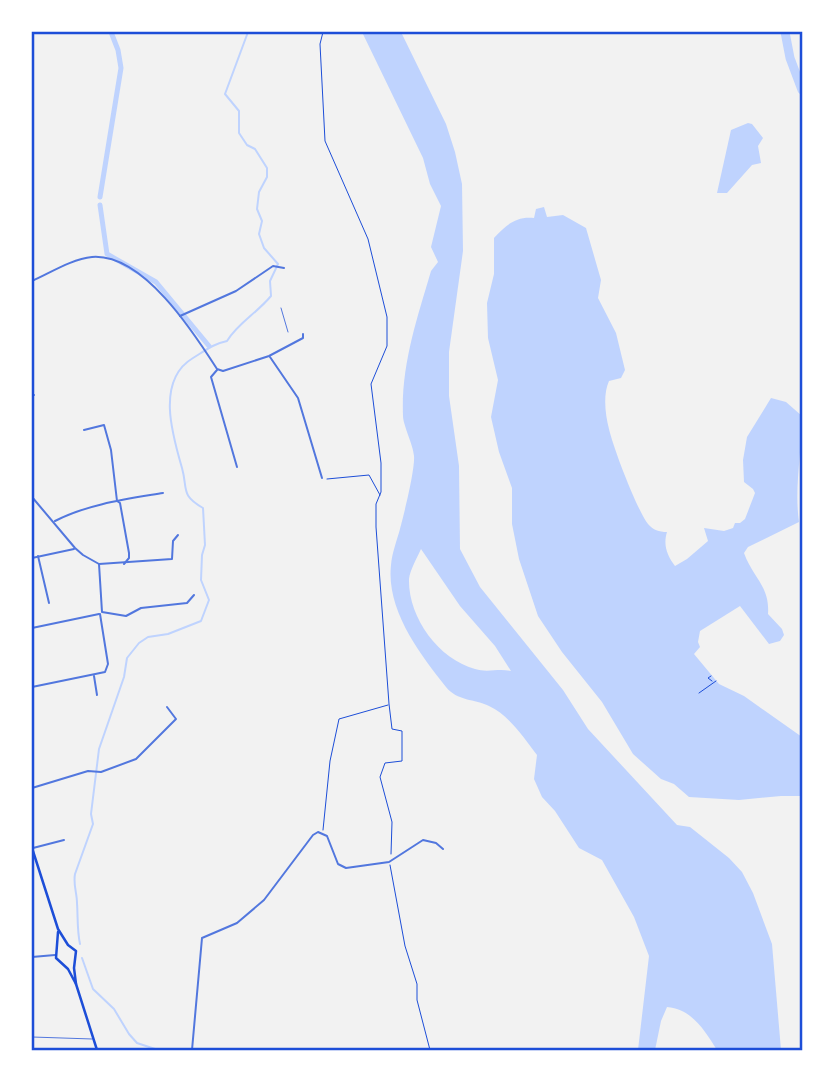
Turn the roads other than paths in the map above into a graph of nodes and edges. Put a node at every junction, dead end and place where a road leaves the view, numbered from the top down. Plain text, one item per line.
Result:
1 (284, 268) dead end
2 (32, 281) edge
3 (281, 308) dead end
4 (183, 315) junction
5 (288, 332) dead end
6 (303, 334) dead end
7 (269, 356) junction
8 (217, 369) junction
9 (84, 430) dead end
10 (237, 467) dead end
11 (322, 478) road end
12 (163, 493) dead end
13 (32, 497) edge
14 (117, 501) junction
15 (54, 522) junction
16 (178, 535) dead end
17 (75, 548) junction
18 (129, 555) junction
19 (38, 556) junction
20 (32, 558) edge
21 (137, 563) junction
22 (99, 564) junction
23 (124, 564) junction
24 (194, 594) dead end
25 (49, 603) dead end
26 (101, 613) junction
27 (32, 628) edge
28 (94, 675) junction
29 (32, 687) edge
30 (97, 695) dead end
31 (167, 707) dead end
32 (32, 788) edge
33 (64, 840) dead end
34 (32, 848) edge
35 (443, 849) dead end
36 (58, 929) junction
37 (68, 945) junction
38 (58, 949) junction
39 (56, 954) junction
40 (32, 957) edge
41 (74, 962) junction
42 (64, 965) junction
43 (76, 984) junction
44 (32, 1037) edge
45 (94, 1039) junction
46 (97, 1051) edge
47 (192, 1051) edge

1 - 4 street
2 - 4 street
3 - 5 lane
4 - 8 street
6 - 7 street
7 - 8 street
7 - 11 street
8 - 10 street
9 - 14 street
12 - 14 street
13 - 15 street
14 - 15 street
14 - 18 street
15 - 17 street
16 - 21 street
17 - 19 street
17 - 22 street
18 - 21 street
18 - 23 street
19 - 20 street
19 - 25 street
21 - 23 street
22 - 23 street
22 - 26 street
24 - 26 street
26 - 27 street
26 - 28 street
28 - 29 street
28 - 30 street
31 - 32 street
33 - 34 street
34 - 36 main road
35 - 47 street
36 - 37 main road
36 - 38 main road
37 - 38 main road
37 - 41 main road
38 - 39 main road
39 - 40 street
39 - 42 main road
41 - 42 main road
41 - 43 main road
42 - 43 main road
43 - 45 main road
44 - 45 lane
45 - 46 main road

